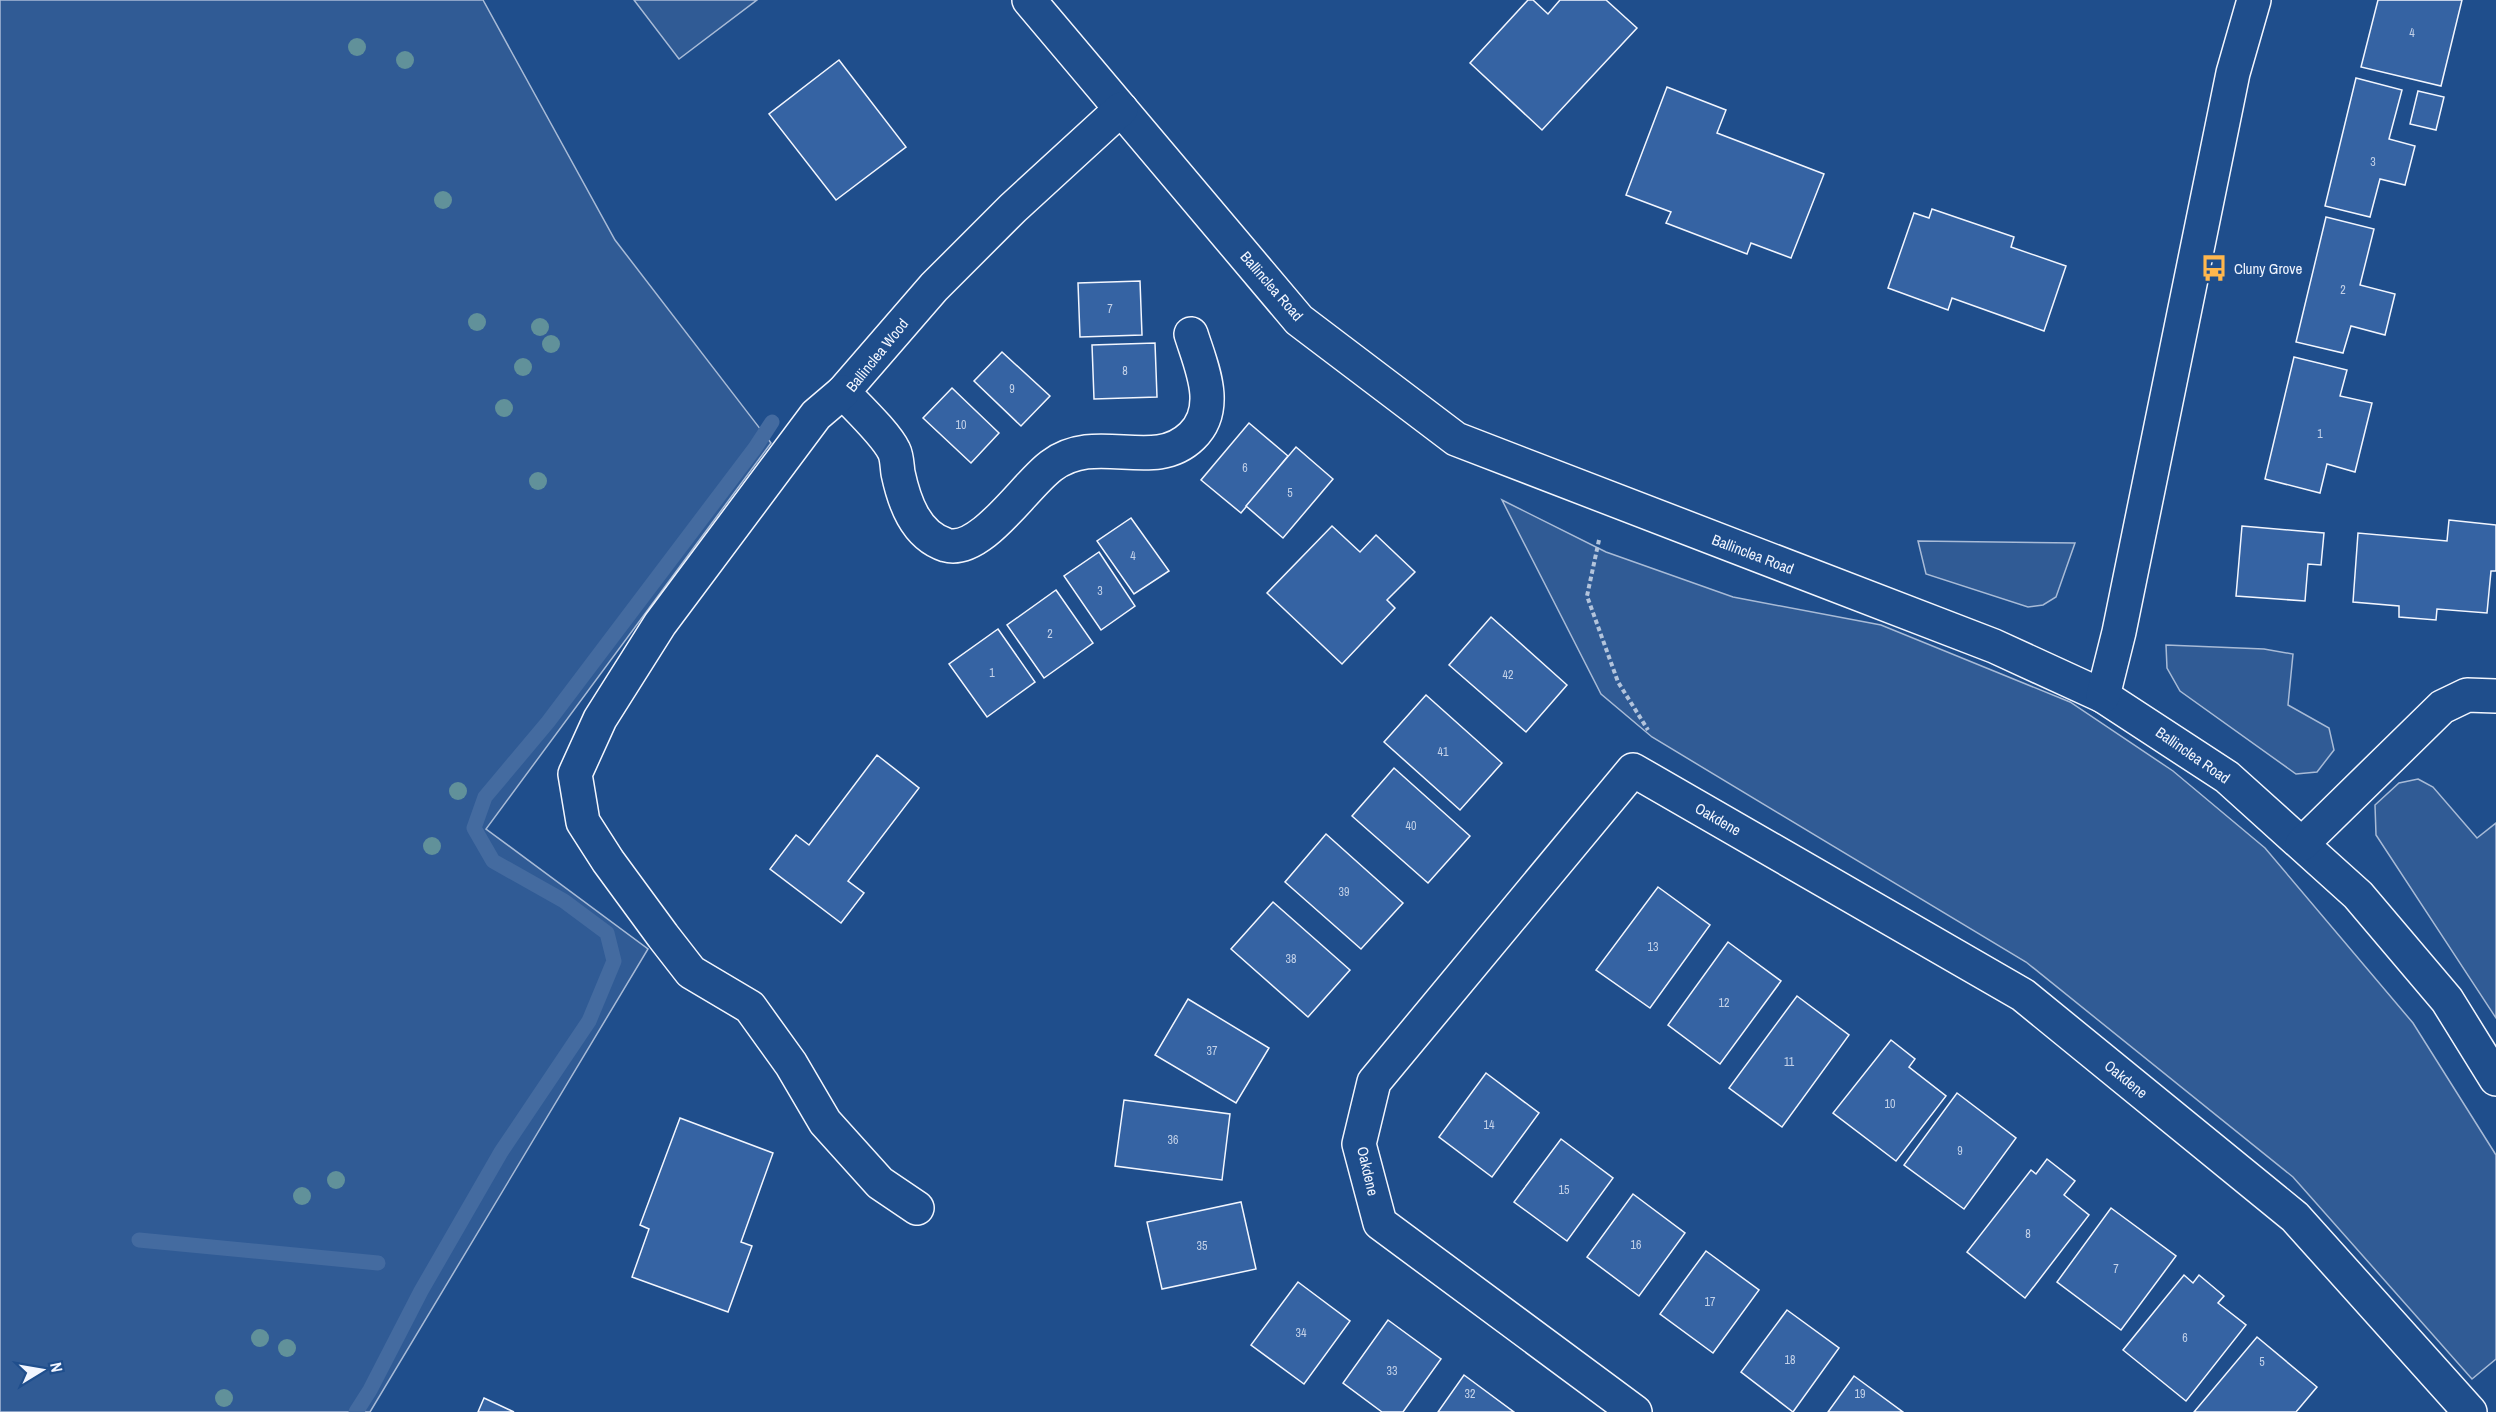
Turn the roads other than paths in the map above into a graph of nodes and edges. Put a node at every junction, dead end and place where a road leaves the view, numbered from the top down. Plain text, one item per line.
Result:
1 (1029, 0) edge
2 (2254, 0) edge
3 (1121, 109) junction
4 (1191, 334) dead end
5 (843, 392) junction
6 (2103, 696) junction
7 (2496, 696) edge
8 (2302, 844) junction
9 (2496, 1079) edge
10 (917, 1208) dead end
11 (1635, 1412) edge
12 (2470, 1412) edge

1 - 3 street, Ballinclea Road
2 - 6 street
3 - 5 street, Ballinclea Wood
3 - 6 street, Ballinclea Road
4 - 5 street, Ballinclea Wood
5 - 10 street
6 - 8 street, Ballinclea Road
7 - 8 street
8 - 9 street, Ballinclea Road
11 - 12 street, Oakdene

